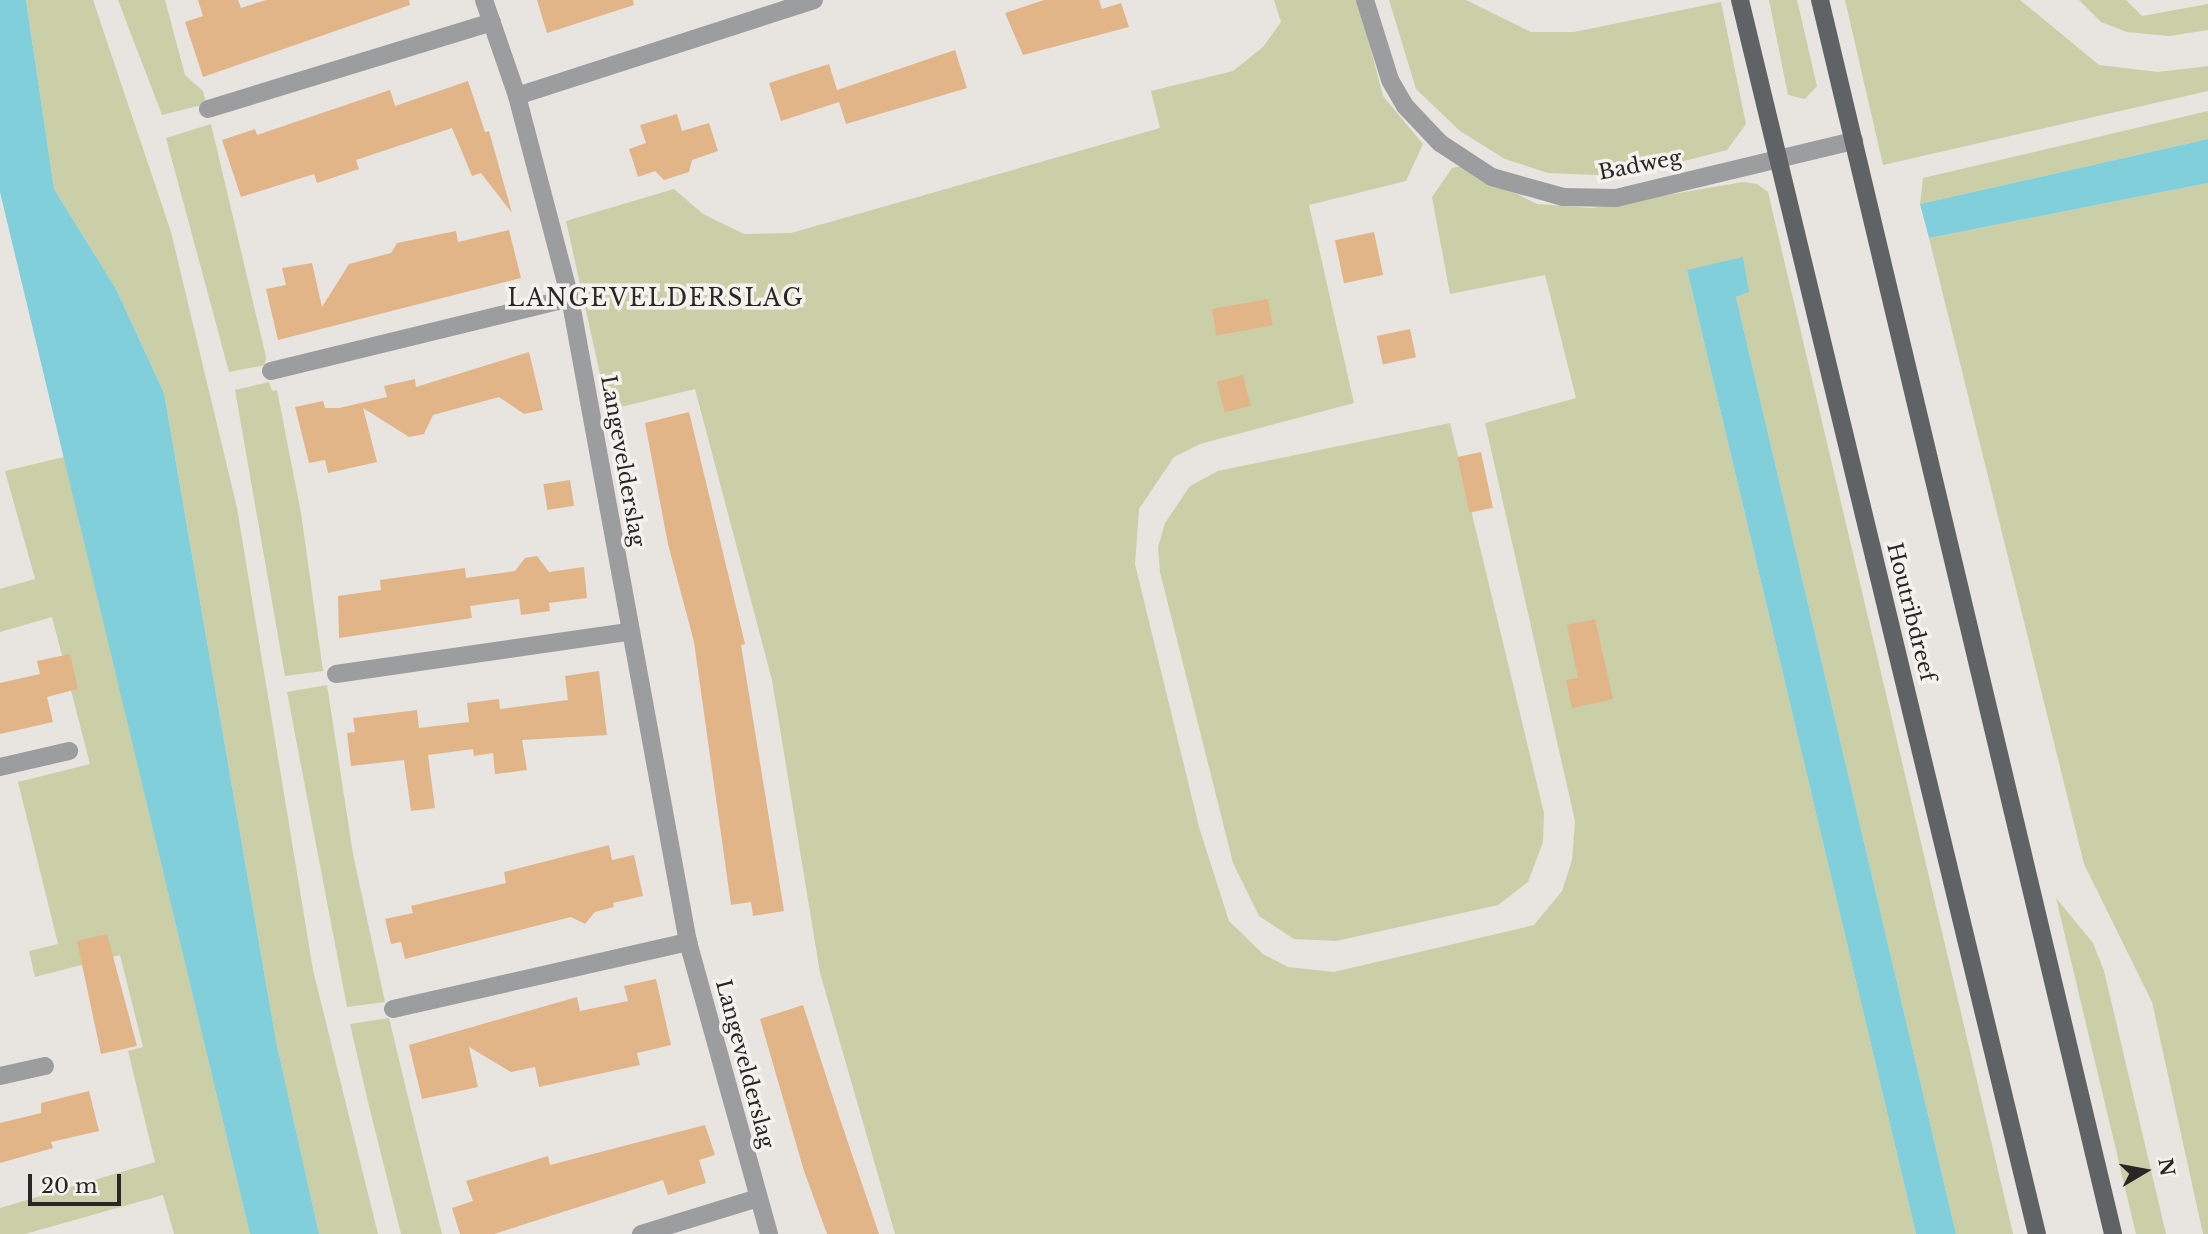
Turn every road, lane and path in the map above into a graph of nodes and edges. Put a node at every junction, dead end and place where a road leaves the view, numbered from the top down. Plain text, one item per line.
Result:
1 (484, 0) edge
2 (814, 0) edge
3 (1365, 0) edge
4 (1740, 0) edge
5 (1820, 0) edge
6 (492, 22) junction
7 (517, 96) junction
8 (208, 109) dead end
9 (1854, 141) junction
10 (1778, 157) junction
11 (570, 298) junction
12 (271, 371) dead end
13 (628, 632) junction
14 (336, 674) dead end
15 (69, 751) dead end
16 (0, 767) edge
17 (688, 942) junction
18 (393, 1009) dead end
19 (45, 1066) dead end
20 (0, 1076) edge
21 (758, 1198) junction
22 (641, 1234) edge
23 (769, 1234) edge
24 (2037, 1234) edge
25 (2112, 1234) edge

1 - 6 street, Langevelderslag
2 - 7 street
3 - 10 street, Badweg
4 - 10 main road, Houtribdreef
5 - 9 main road
6 - 7 street, Langevelderslag
6 - 8 street
7 - 11 street, Langevelderslag
9 - 10 street, Badweg
9 - 25 main road
10 - 24 main road, Houtribdreef
11 - 12 street
11 - 13 street, Langevelderslag
13 - 14 street
13 - 17 street, Langevelderslag
15 - 16 street
17 - 18 street
17 - 21 street, Langevelderslag
19 - 20 street
21 - 22 street
21 - 23 street, Langevelderslag

